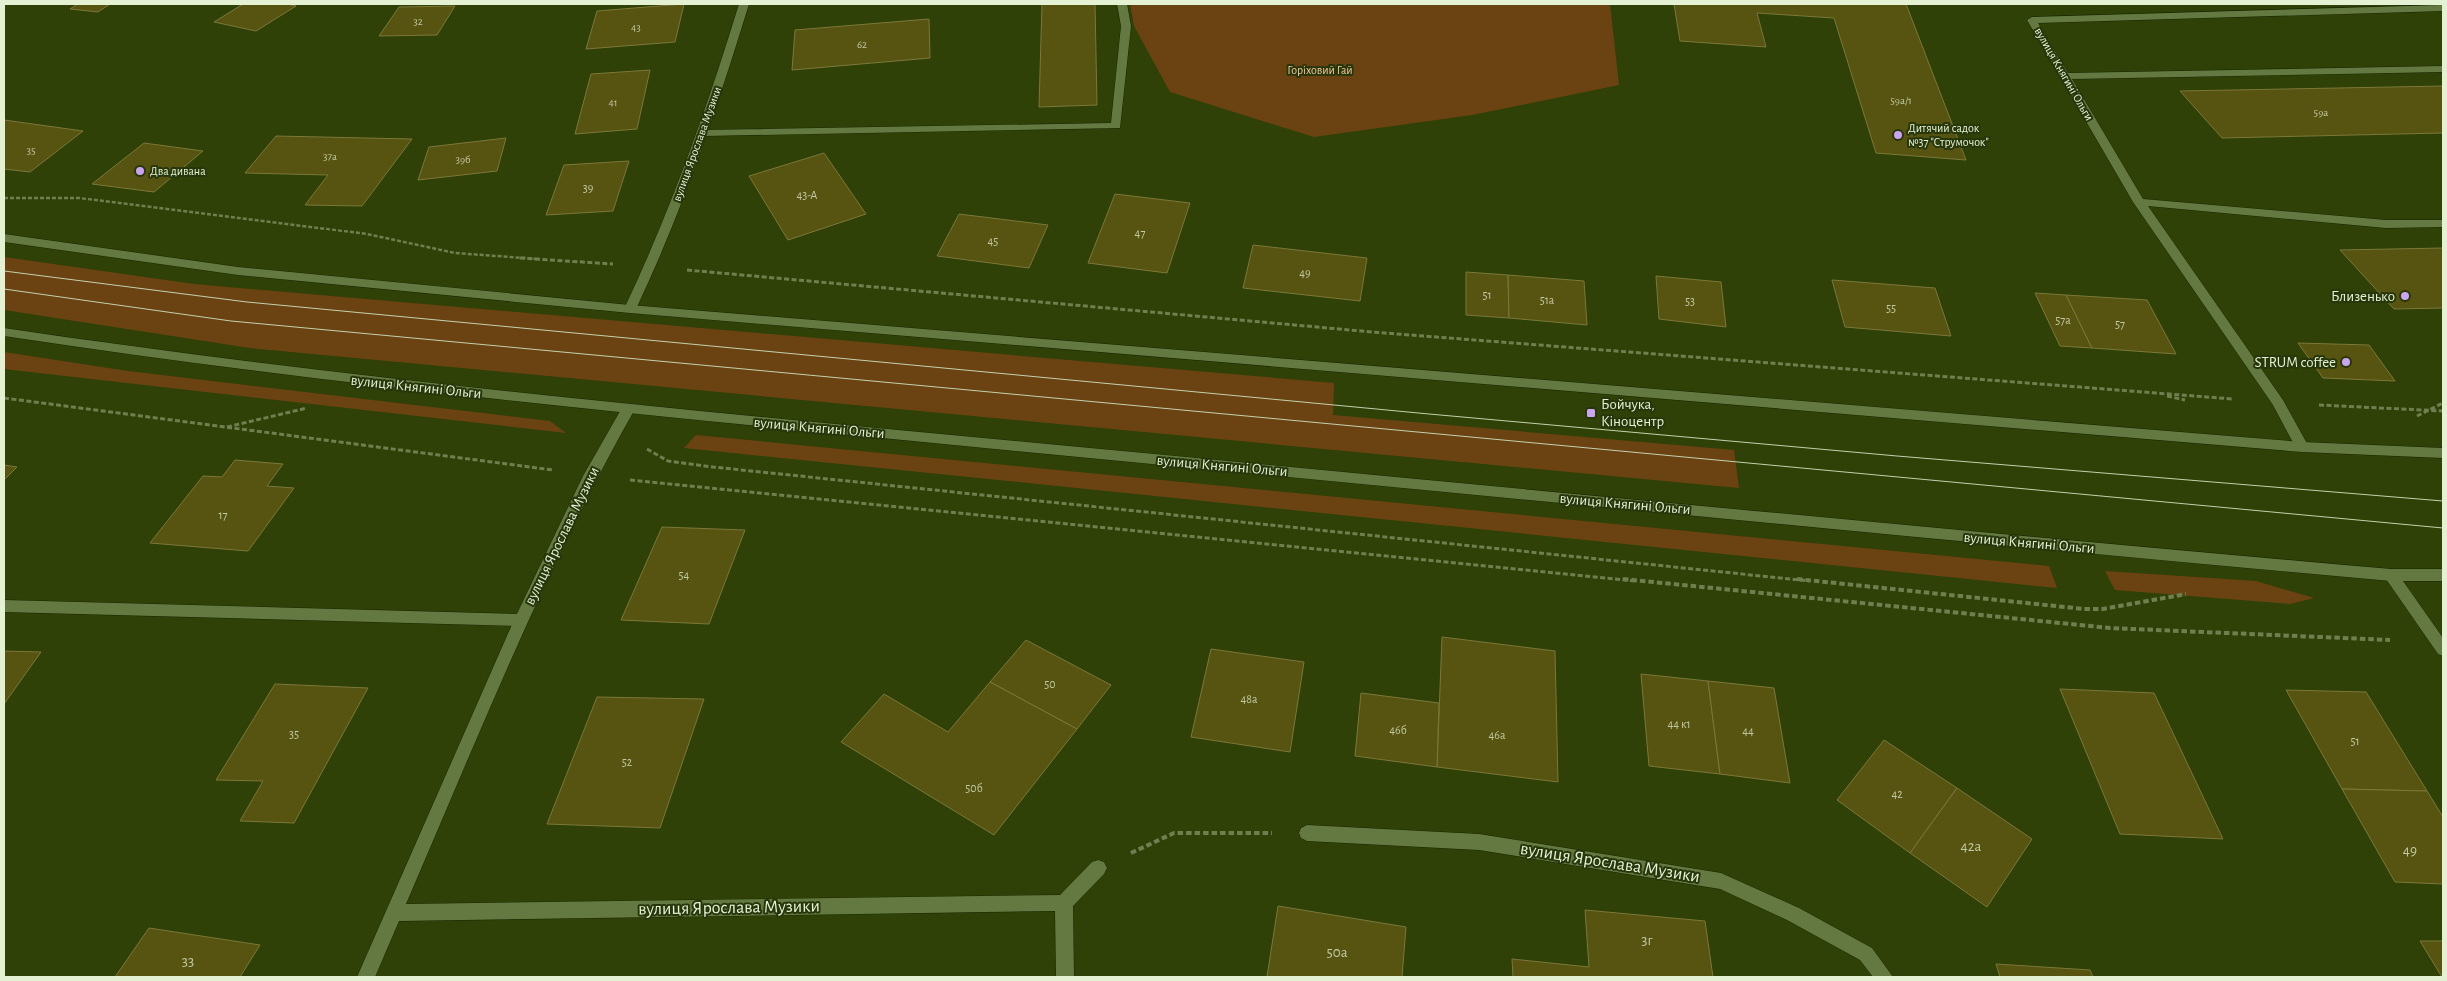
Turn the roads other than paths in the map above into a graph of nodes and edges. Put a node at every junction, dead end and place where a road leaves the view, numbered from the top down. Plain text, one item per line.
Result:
1 (744, 4) edge
2 (1122, 4) edge
3 (2443, 8) edge
4 (2443, 69) edge
5 (2065, 76) junction
6 (704, 133) junction
7 (2139, 202) junction
8 (2443, 223) edge
9 (4, 238) edge
10 (630, 309) junction
11 (4, 332) edge
12 (628, 409) junction
13 (2302, 447) junction
14 (2443, 454) edge
15 (2391, 575) junction
16 (2443, 575) edge
17 (4, 606) edge
18 (521, 620) junction
19 (2443, 650) edge
20 (1307, 833) road end
21 (1098, 868) road end
22 (1064, 903) junction
23 (394, 913) junction
24 (366, 977) edge
25 (1065, 977) edge
26 (1884, 977) edge

1 - 6 main road, вулиця Ярослава Музики
2 - 6 main road
3 - 5 main road, вулиця Княгині Ольги
4 - 5 main road
5 - 7 main road, вулиця Княгині Ольги
6 - 10 main road, вулиця Ярослава Музики
7 - 8 main road
7 - 13 main road, вулиця Княгині Ольги
9 - 10 main road
10 - 13 main road
11 - 12 main road, вулиця Княгині Ольги
12 - 15 main road, вулиця Княгині Ольги
12 - 18 main road, вулиця Ярослава Музики
13 - 14 main road
15 - 16 main road, вулиця Княгині Ольги
15 - 19 main road
17 - 18 main road
18 - 23 main road, вулиця Ярослава Музики
20 - 26 main road, вулиця Ярослава Музики
21 - 22 main road
22 - 23 main road, вулиця Ярослава Музики
22 - 25 main road
23 - 24 main road, вулиця Ярослава Музики

